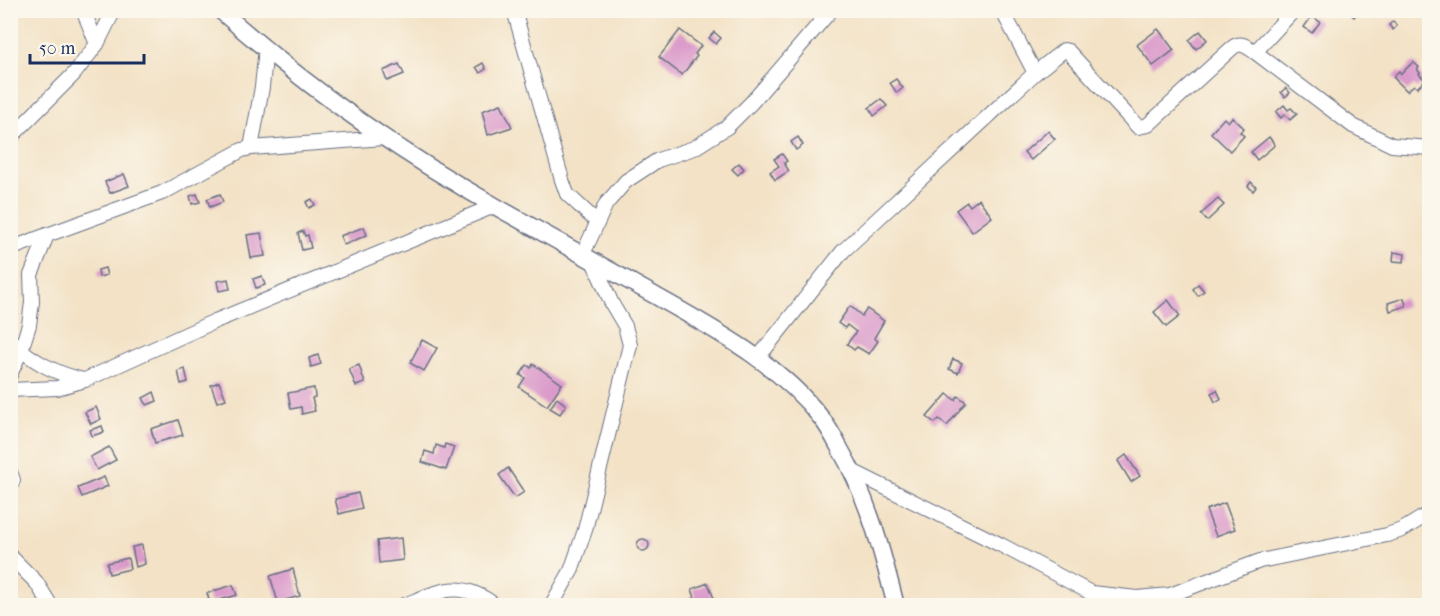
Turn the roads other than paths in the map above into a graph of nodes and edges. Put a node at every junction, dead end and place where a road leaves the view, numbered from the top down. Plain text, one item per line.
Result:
1 (83, 10) edge
2 (114, 10) edge
3 (220, 10) edge
4 (514, 10) edge
5 (831, 10) edge
6 (1002, 10) edge
7 (1294, 10) edge
8 (97, 44) junction
9 (266, 48) junction
10 (1255, 52) junction
11 (1035, 73) junction
12 (10, 138) edge
13 (384, 138) junction
14 (251, 148) junction
15 (1430, 148) edge
16 (494, 206) junction
17 (597, 222) junction
18 (47, 235) junction
19 (10, 249) edge
20 (588, 257) junction
21 (10, 340) edge
22 (21, 350) junction
23 (757, 358) junction
24 (10, 375) edge
25 (85, 380) junction
26 (10, 390) edge
27 (10, 472) edge
28 (854, 472) junction
29 (10, 487) edge
30 (1430, 513) edge
31 (10, 556) edge
32 (1091, 593) junction
33 (51, 606) edge
34 (402, 606) edge
35 (496, 606) edge
36 (551, 606) edge
37 (896, 606) edge
38 (1110, 606) edge

1 - 8 street
2 - 8 street
3 - 9 street
4 - 17 street
5 - 17 street
6 - 11 street
7 - 10 street
8 - 12 street
9 - 13 street
9 - 14 street
10 - 11 street
10 - 15 street
11 - 23 street
13 - 14 street
13 - 16 street
14 - 18 street
16 - 20 street
16 - 25 street
17 - 20 street
18 - 19 street
18 - 22 street
20 - 23 street
20 - 36 street
21 - 22 street
22 - 24 street
22 - 25 street
23 - 28 street
25 - 26 street
27 - 29 street
28 - 32 street
28 - 37 street
30 - 32 street
31 - 33 street
32 - 38 street
34 - 35 street

